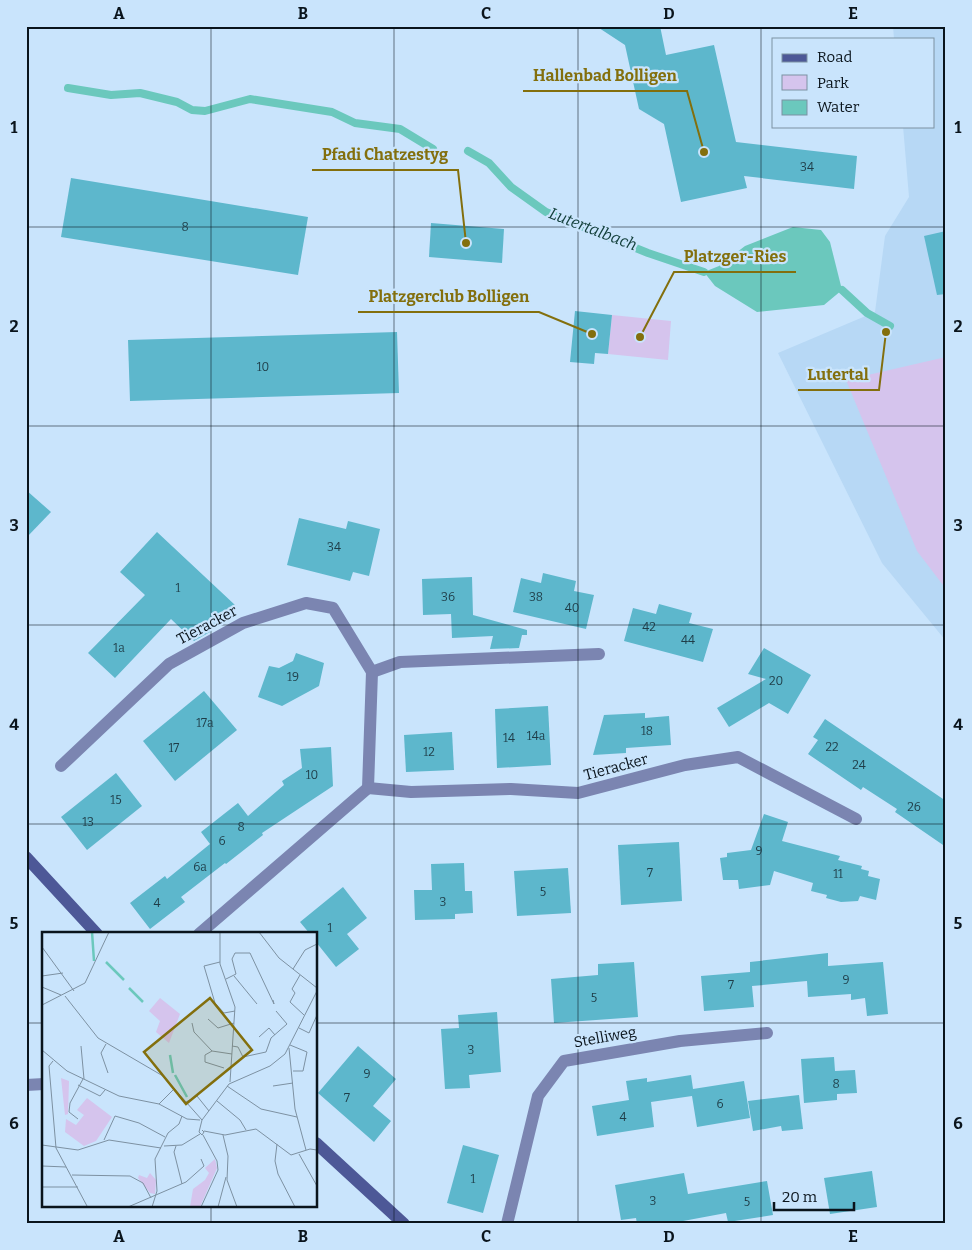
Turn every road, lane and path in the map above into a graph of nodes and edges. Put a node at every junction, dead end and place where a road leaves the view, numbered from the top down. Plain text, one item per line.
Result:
1 (599, 654) dead end
2 (372, 672) junction
3 (61, 766) dead end
4 (368, 788) junction
5 (856, 819) dead end
6 (26, 857) edge
7 (95, 932) edge
8 (201, 932) edge
9 (767, 1034) dead end
10 (42, 1084) edge
11 (26, 1085) edge
12 (318, 1145) edge
13 (404, 1224) edge
14 (507, 1224) edge

1 - 2 street
2 - 3 street, Tieracker
2 - 4 street
4 - 5 street, Tieracker
4 - 8 street
6 - 7 street
9 - 14 street, Stelliweg
10 - 11 street
12 - 13 street

